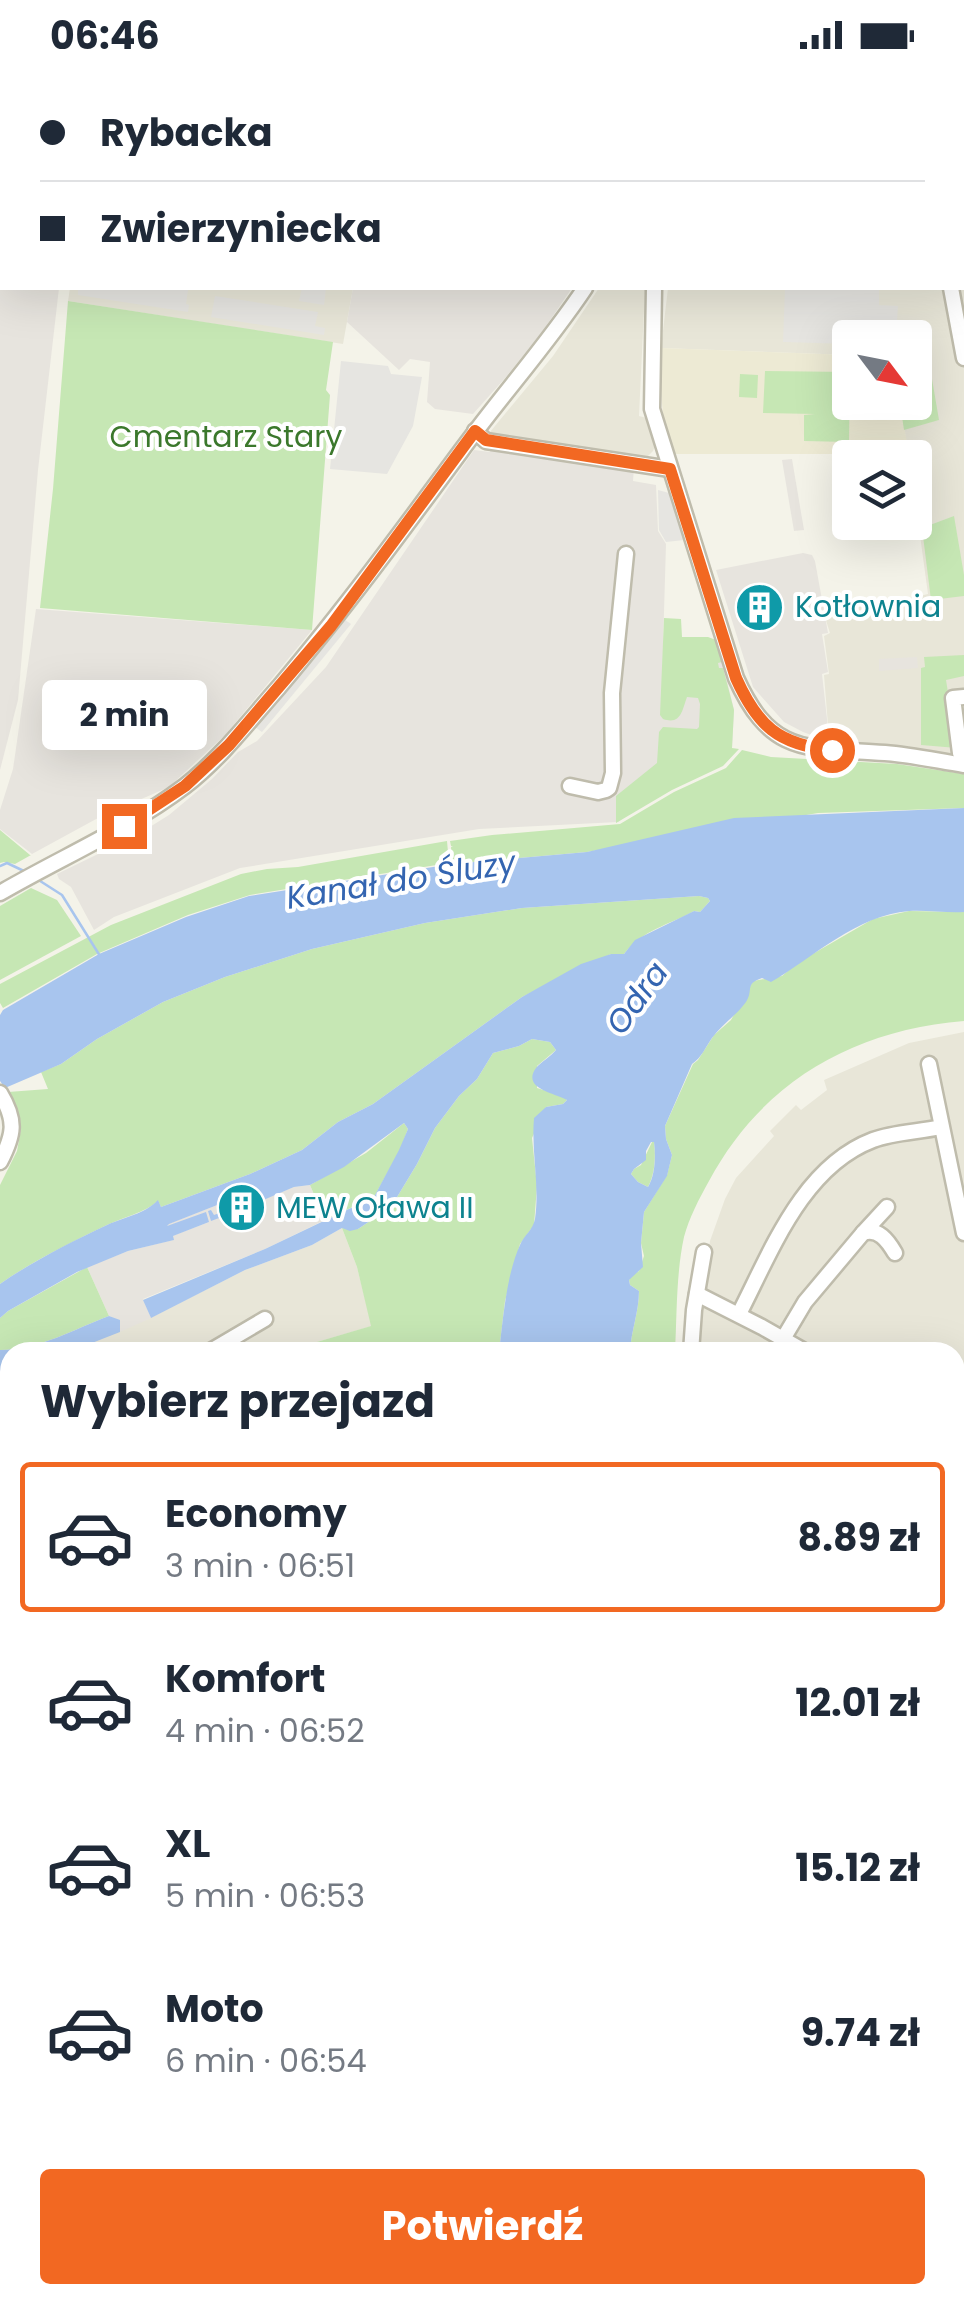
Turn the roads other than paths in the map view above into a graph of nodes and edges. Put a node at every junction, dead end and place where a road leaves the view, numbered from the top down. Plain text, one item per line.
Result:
1 (584, 290) edge
2 (654, 290) edge
3 (952, 290) edge
4 (964, 358) edge
5 (475, 431) junction
6 (662, 468) junction
7 (626, 554) dead end
8 (964, 697) edge
9 (964, 764) edge
10 (570, 786) dead end
11 (2, 892) edge
12 (929, 1064) dead end
13 (0, 1093) edge
14 (941, 1127) junction
15 (0, 1162) edge
16 (887, 1207) dead end
17 (964, 1233) edge
18 (862, 1234) junction
19 (704, 1252) dead end
20 (895, 1254) dead end
21 (697, 1294) junction
22 (739, 1314) junction
23 (265, 1320) dead end
24 (782, 1339) junction
25 (226, 1342) edge
26 (692, 1342) edge
27 (788, 1342) edge

1 - 5 street
2 - 6 street
3 - 4 street
5 - 6 street
5 - 11 street
6 - 9 street
7 - 10 street
8 - 9 street
12 - 14 street
13 - 15 street
14 - 17 street
14 - 22 street
16 - 18 street
18 - 20 street
18 - 24 street
19 - 21 street
21 - 22 street
21 - 26 street
22 - 24 street
23 - 25 street
24 - 27 street

